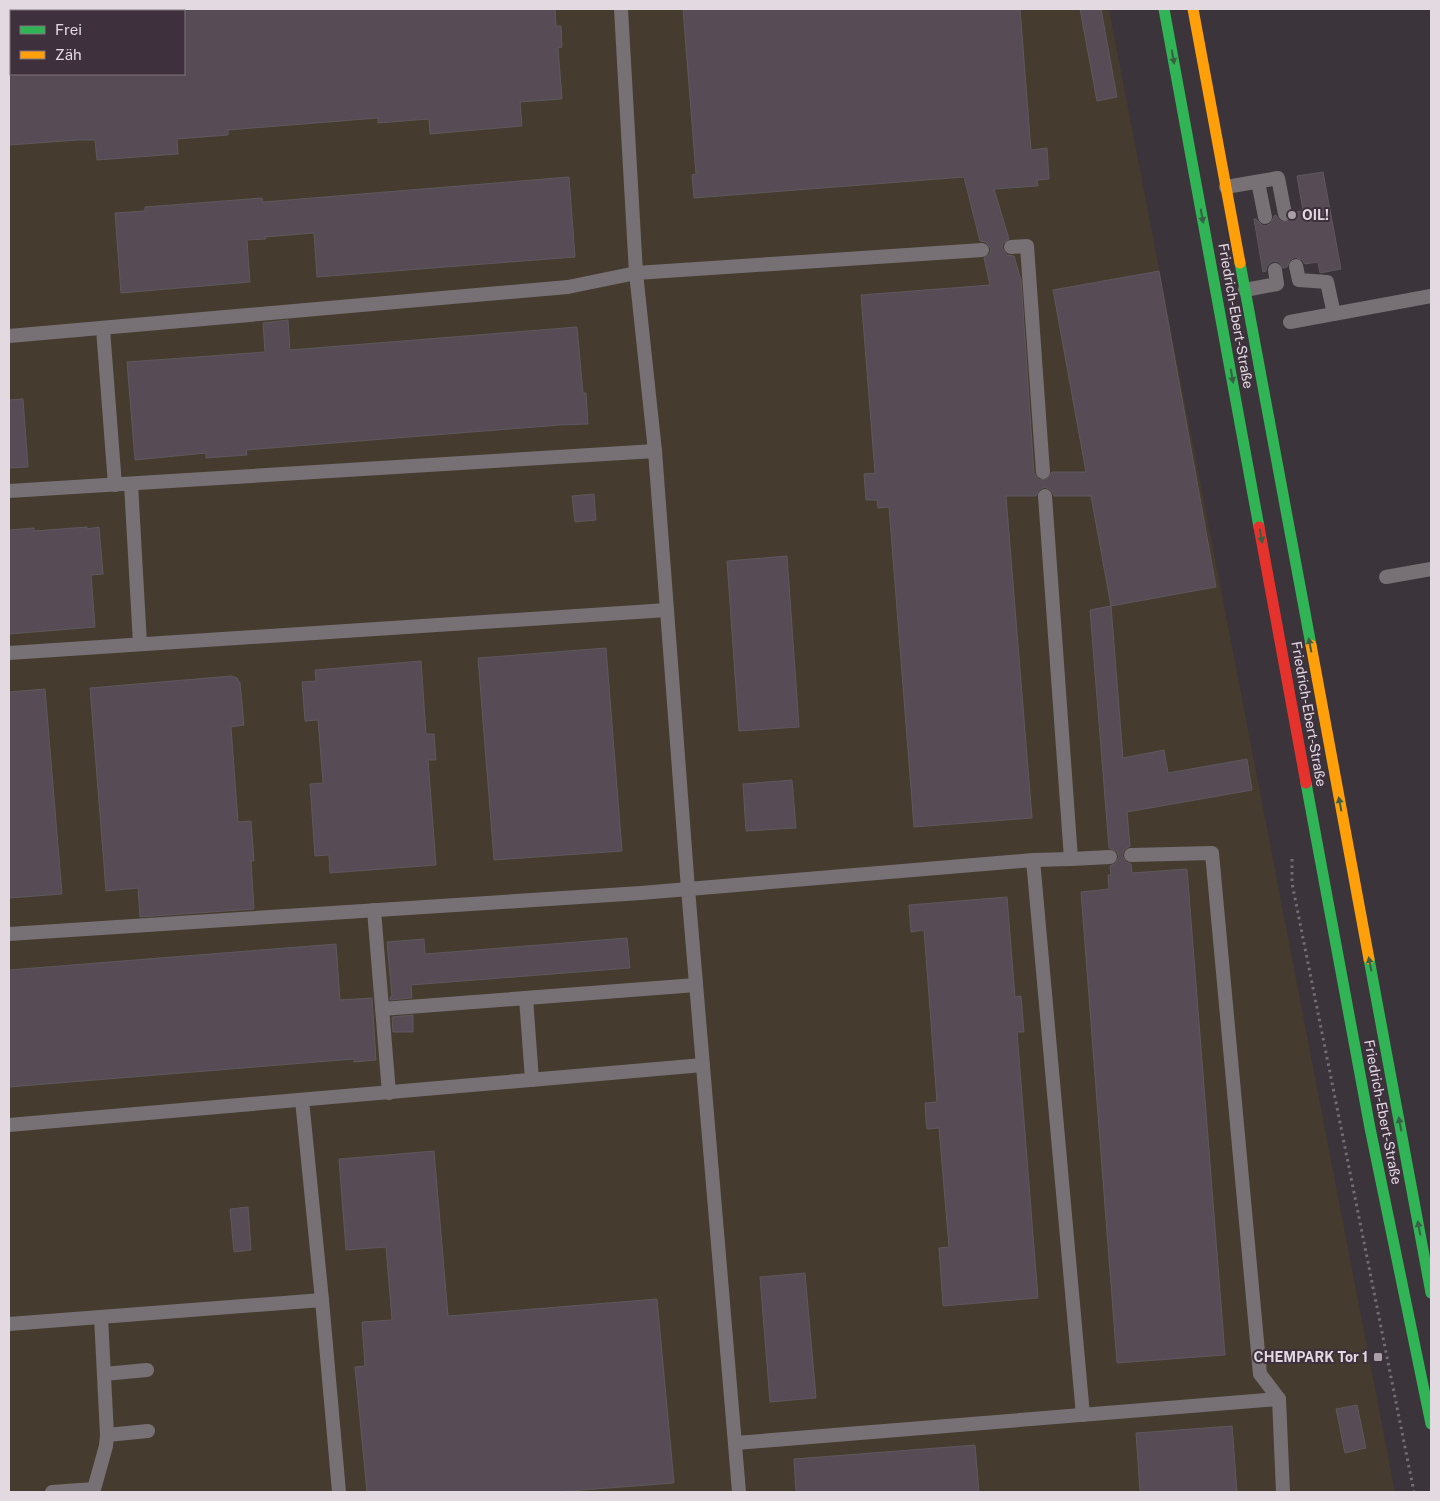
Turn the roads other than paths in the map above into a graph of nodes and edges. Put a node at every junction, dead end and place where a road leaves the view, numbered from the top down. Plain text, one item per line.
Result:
1 (621, 9) edge
2 (1164, 9) edge
3 (1193, 9) edge
4 (1258, 182) junction
5 (1226, 187) junction
6 (1285, 214) dead end
7 (1265, 217) dead end
8 (1011, 247) dead end
9 (982, 250) dead end
10 (1296, 266) dead end
11 (1275, 270) dead end
12 (636, 273) junction
13 (1299, 280) junction
14 (1277, 284) junction
15 (1244, 290) junction
16 (1431, 296) edge
17 (1334, 314) junction
18 (1290, 322) dead end
19 (103, 329) junction
20 (9, 336) edge
21 (654, 451) junction
22 (1043, 472) dead end
23 (131, 484) junction
24 (115, 485) junction
25 (9, 491) edge
26 (1045, 496) dead end
27 (1431, 569) edge
28 (1386, 578) dead end
29 (667, 610) junction
30 (140, 644) junction
31 (9, 653) edge
32 (1131, 855) dead end
33 (1110, 857) dead end
34 (1071, 859) junction
35 (1033, 860) junction
36 (688, 889) junction
37 (374, 910) junction
38 (9, 934) edge
39 (696, 985) junction
40 (526, 998) junction
41 (382, 1009) junction
42 (703, 1066) junction
43 (532, 1080) junction
44 (389, 1093) junction
45 (302, 1100) junction
46 (9, 1125) edge
47 (1431, 1293) edge
48 (322, 1300) junction
49 (100, 1317) junction
50 (9, 1324) edge
51 (147, 1370) dead end
52 (104, 1374) junction
53 (1279, 1399) junction
54 (1084, 1415) junction
55 (1431, 1424) edge
56 (148, 1432) dead end
57 (107, 1435) junction
58 (736, 1443) junction
59 (52, 1492) edge
60 (339, 1492) edge
61 (739, 1492) edge
62 (1283, 1492) edge

1 - 12 lane
2 -> 55 main road, Friedrich-Ebert-Straße
3 - 5 main road, Friedrich-Ebert-Straße
4 - 5 lane
4 - 6 lane
4 - 7 lane
5 - 15 main road, Friedrich-Ebert-Straße
8 - 22 lane
9 - 12 lane
10 - 13 lane
11 - 14 lane
12 - 19 lane
12 - 21 lane
13 - 14 lane
13 - 17 lane
14 - 15 lane
47 -> 15 main road, Friedrich-Ebert-Straße
16 - 17 lane
17 - 18 lane
19 - 20 lane
19 - 24 lane
21 - 23 lane
21 - 29 lane
23 - 24 lane
23 - 30 lane
24 - 25 lane
26 - 34 lane
27 - 28 lane
29 - 30 lane
29 - 36 lane
30 - 31 lane
32 - 53 lane
33 - 34 lane
34 - 35 lane
35 - 36 lane
35 - 54 lane
36 - 37 lane
36 - 39 lane
37 - 38 lane
37 - 41 lane
39 - 40 lane
39 - 42 lane
40 - 41 lane
40 - 43 lane
41 - 44 lane
42 - 43 lane
42 - 58 lane
43 - 44 lane
44 - 45 lane
45 - 46 lane
45 - 48 lane
48 - 49 lane
48 - 60 lane
49 - 50 lane
49 - 52 lane
51 - 52 lane
52 - 57 lane
53 - 54 lane
53 - 62 lane
54 - 58 lane
56 - 57 lane
57 - 59 lane
58 - 61 lane

